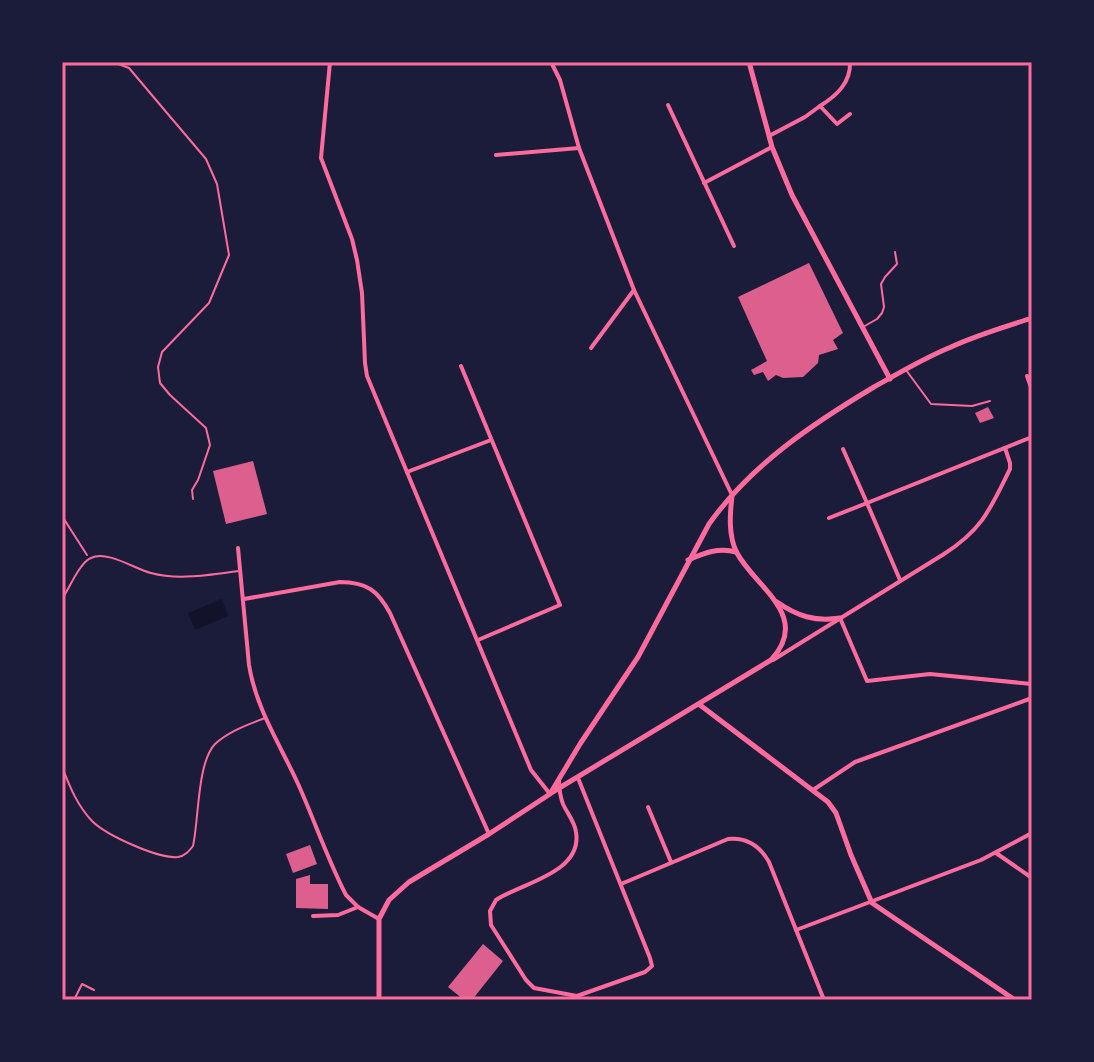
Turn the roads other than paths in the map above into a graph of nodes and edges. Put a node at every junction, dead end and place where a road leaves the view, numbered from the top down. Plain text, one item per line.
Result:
1 (330, 62) edge
2 (551, 62) edge
3 (749, 62) edge
4 (850, 62) edge
5 (668, 105) dead end
6 (820, 106) junction
7 (850, 114) dead end
8 (769, 136) junction
9 (772, 147) junction
10 (579, 148) junction
11 (496, 155) dead end
12 (704, 183) junction
13 (734, 246) dead end
14 (895, 252) dead end
15 (634, 290) junction
16 (1032, 318) edge
17 (862, 328) junction
18 (591, 348) dead end
19 (461, 366) dead end
20 (905, 369) junction
21 (1029, 375) edge
22 (890, 379) junction
23 (1032, 390) edge
24 (990, 401) dead end
25 (1032, 437) edge
26 (491, 439) junction
27 (1005, 448) junction
28 (843, 449) dead end
29 (407, 472) junction
30 (732, 495) junction
31 (867, 503) junction
32 (829, 518) dead end
33 (238, 548) dead end
34 (737, 553) junction
35 (688, 560) junction
36 (241, 570) junction
37 (900, 581) junction
38 (62, 599) edge
39 (244, 599) junction
40 (775, 601) junction
41 (840, 618) junction
42 (478, 640) junction
43 (771, 660) junction
44 (1032, 684) edge
45 (1032, 698) edge
46 (700, 705) junction
47 (265, 718) junction
48 (567, 766) junction
49 (62, 767) edge
50 (558, 778) junction
51 (578, 778) junction
52 (559, 788) junction
53 (813, 790) junction
54 (550, 794) junction
55 (544, 799) junction
56 (563, 803) junction
57 (648, 807) dead end
58 (1032, 833) edge
59 (489, 834) junction
60 (996, 853) junction
61 (671, 862) junction
62 (1032, 878) edge
63 (621, 884) junction
64 (872, 903) junction
65 (358, 907) junction
66 (313, 916) dead end
67 (379, 919) junction
68 (796, 930) junction
69 (94, 990) dead end
70 (74, 1000) edge
71 (379, 1000) edge
72 (824, 1000) edge
73 (1015, 1000) edge

1 - 29 street
2 - 10 street
3 - 8 main road
4 - 6 street
5 - 12 street
6 - 7 street
6 - 8 street
8 - 9 main road
9 - 12 street
9 - 17 main road
10 - 11 street
10 - 15 street
12 - 13 street
14 - 17 lane
15 - 18 street
15 - 30 street
16 - 20 main road
17 - 22 main road
19 - 26 street
20 - 22 main road
20 - 24 lane
21 - 23 street
22 - 30 main road
25 - 27 street
26 - 29 street
26 - 42 street
27 - 31 street
27 - 37 street
28 - 31 street
29 - 42 street
30 - 34 main road
30 - 35 main road
31 - 32 street
31 - 37 street
33 - 36 street
34 - 35 main road
34 - 40 main road
35 - 48 main road
36 - 38 lane
36 - 39 street
37 - 41 street
39 - 47 street
39 - 59 street
40 - 41 main road
40 - 43 main road
41 - 43 street
41 - 44 street
42 - 54 street
43 - 46 main road
45 - 53 street
46 - 51 main road
46 - 53 main road
47 - 49 lane
47 - 65 street
48 - 50 main road
48 - 51 main road
50 - 52 street
50 - 54 main road
51 - 52 main road
51 - 63 street
52 - 54 main road
52 - 56 street
53 - 64 main road
54 - 55 main road
55 - 56 street
55 - 59 main road
56 - 63 street
57 - 61 street
58 - 60 street
59 - 67 main road
60 - 62 street
60 - 64 street
61 - 63 street
61 - 68 street
64 - 68 street
64 - 73 main road
65 - 66 street
65 - 67 street
67 - 71 main road
68 - 72 street
69 - 70 lane

